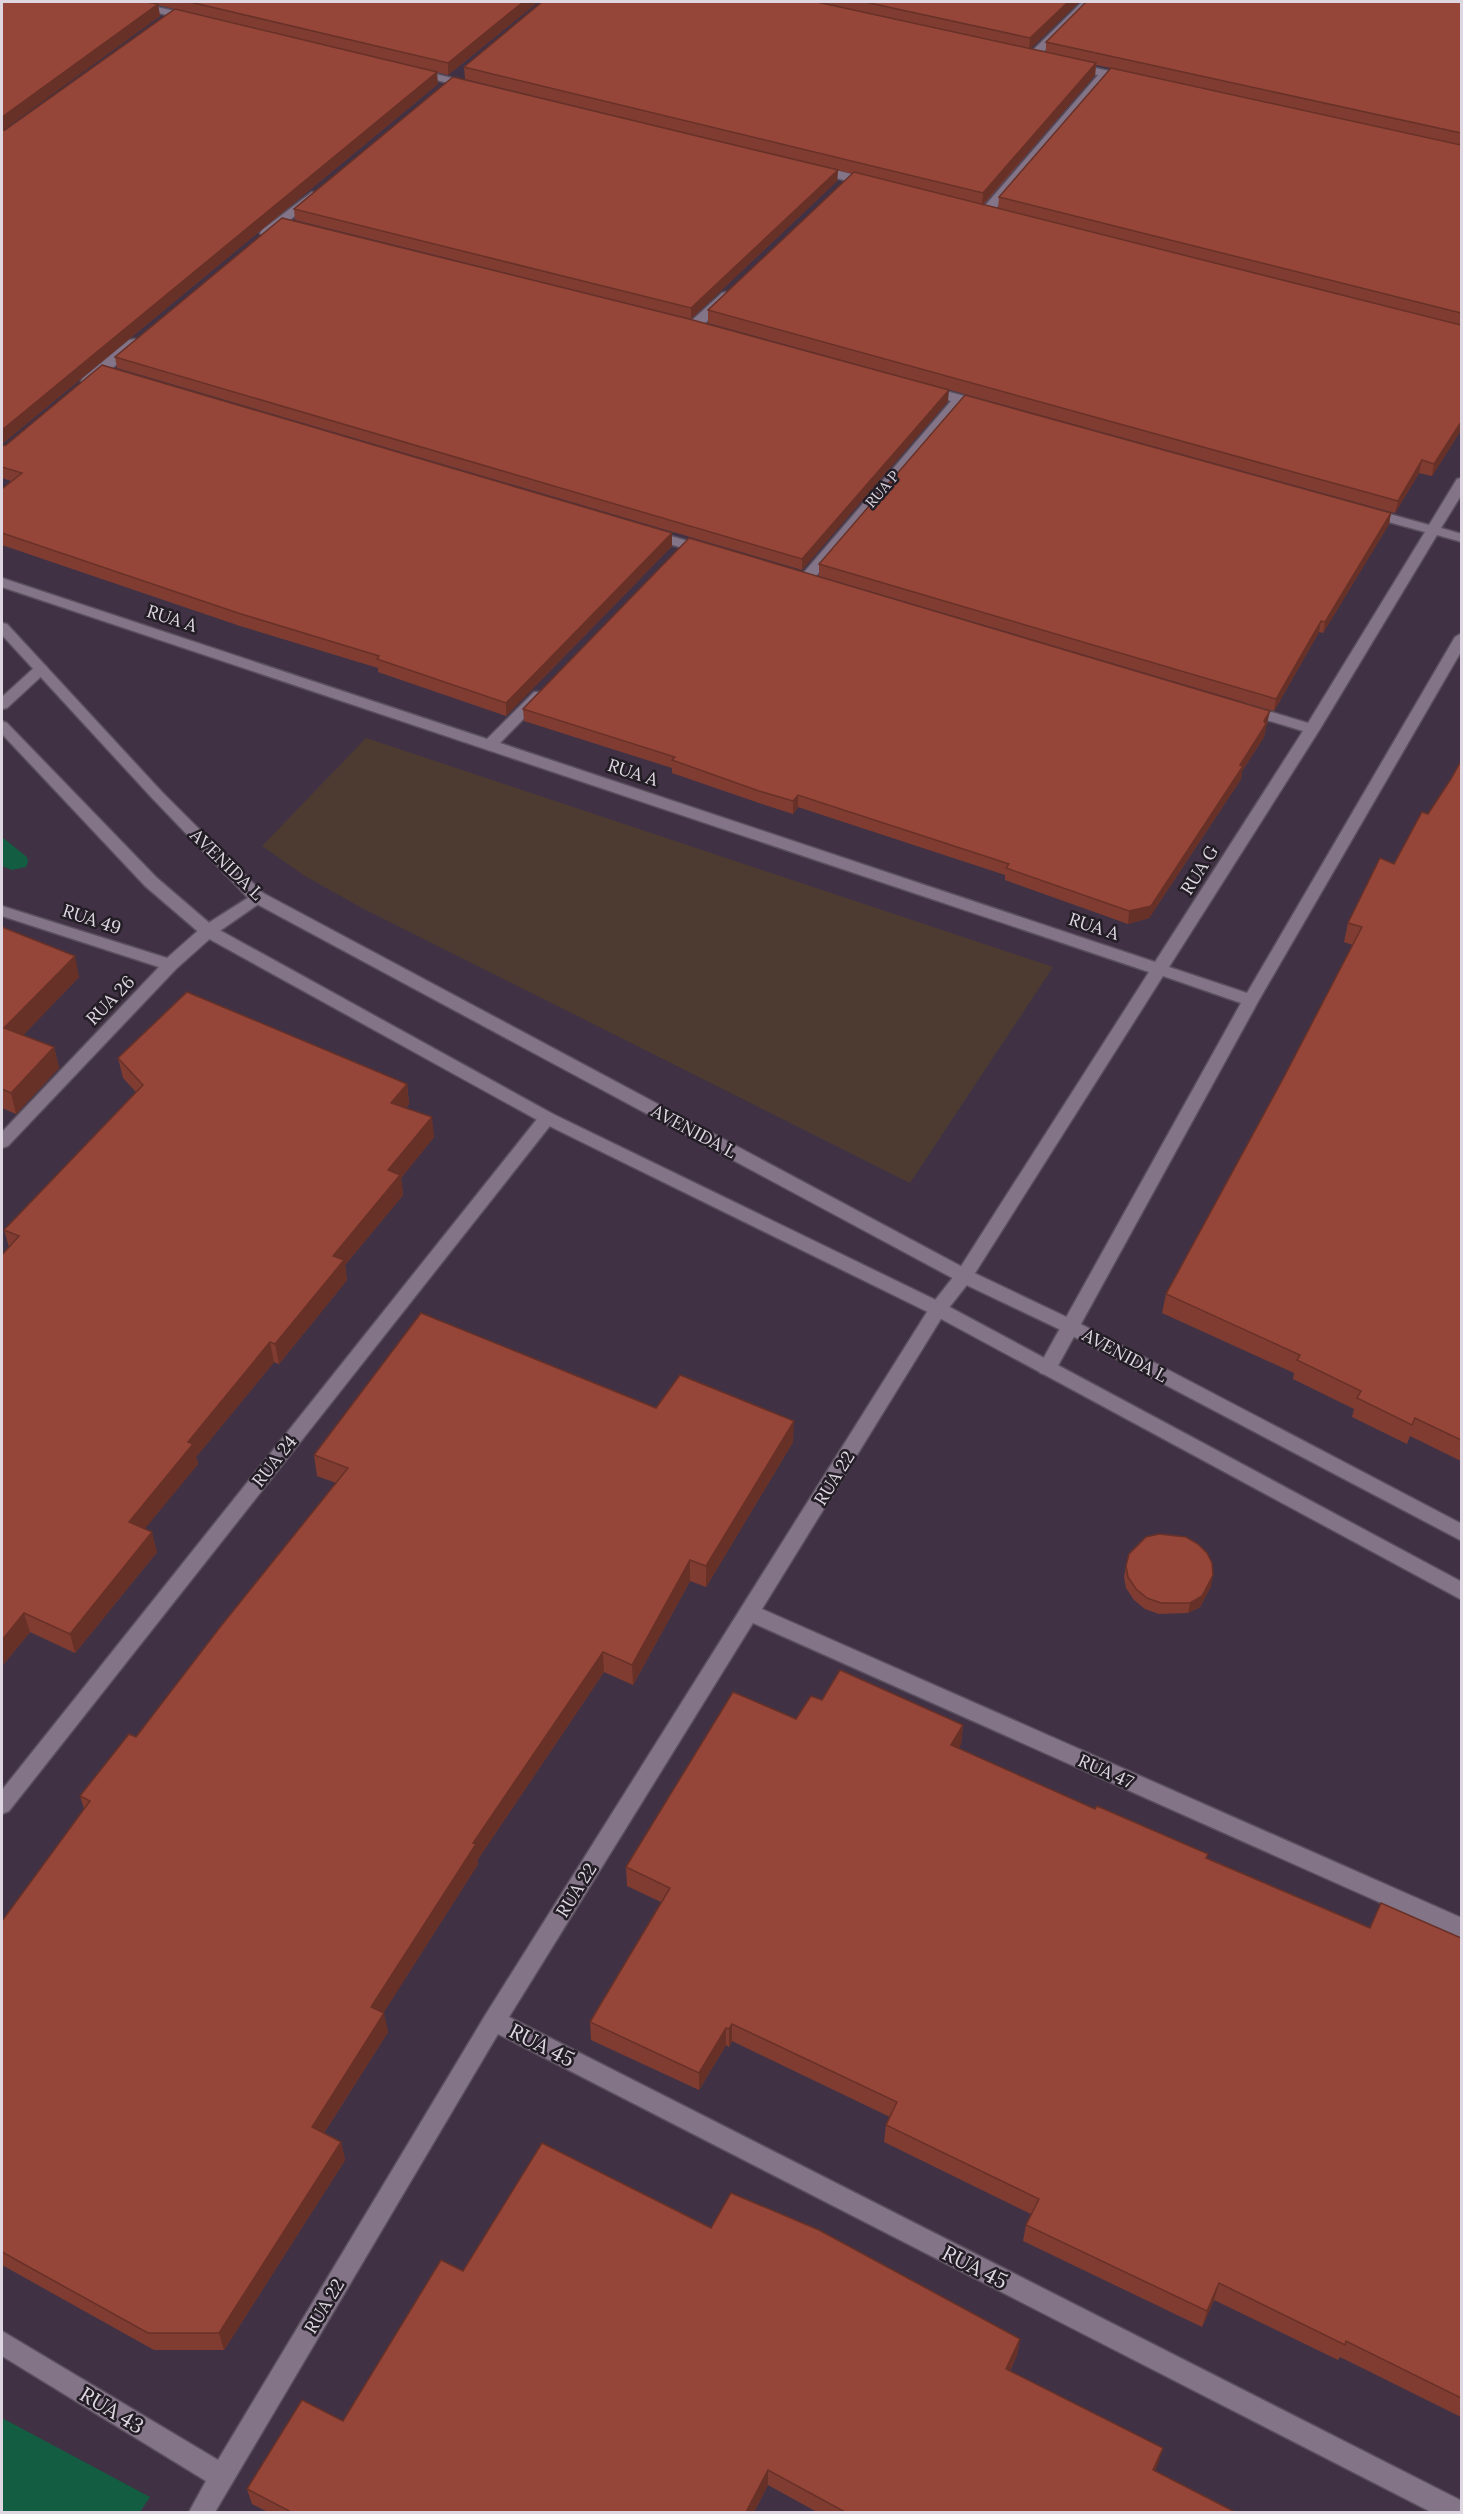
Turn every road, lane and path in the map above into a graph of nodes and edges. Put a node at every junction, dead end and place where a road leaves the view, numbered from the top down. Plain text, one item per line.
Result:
1 (123, 2) edge
2 (1088, 2) edge
3 (208, 22) edge
4 (1032, 56) edge
5 (1064, 64) edge
6 (405, 70) edge
7 (1106, 74) junction
8 (1140, 81) edge
9 (485, 89) edge
10 (805, 167) edge
11 (325, 185) edge
12 (885, 186) edge
13 (986, 212) edge
14 (253, 244) edge
15 (738, 284) edge
16 (695, 325) edge
17 (146, 333) edge
18 (914, 386) edge
19 (74, 393) edge
20 (960, 399) junction
21 (994, 408) edge
22 (1461, 482) edge
23 (1351, 507) edge
24 (1431, 530) junction
25 (638, 531) edge
26 (1461, 538) edge
27 (717, 554) edge
28 (805, 580) edge
29 (2, 582) edge
30 (2, 627) edge
31 (1461, 637) edge
32 (41, 669) junction
33 (547, 687) edge
34 (2, 705) edge
35 (1233, 706) edge
36 (2, 726) edge
37 (1312, 729) junction
38 (490, 745) junction
39 (257, 897) junction
40 (2, 911) edge
41 (208, 931) junction
42 (170, 965) junction
43 (1160, 969) junction
44 (1251, 1000) junction
45 (547, 1118) junction
46 (2, 1142) edge
47 (964, 1276) junction
48 (938, 1309) junction
49 (1069, 1326) junction
50 (1047, 1368) junction
51 (1461, 1533) edge
52 (1461, 1592) edge
53 (750, 1613) junction
54 (2, 1805) edge
55 (1461, 1929) edge
56 (494, 2021) junction
57 (2, 2343) edge
58 (223, 2477) junction
59 (201, 2512) edge
60 (1456, 2512) edge

1 - 3 street
2 - 4 street
5 - 7 street
6 - 9 street
7 - 8 street
7 - 13 street
10 - 12 street
11 - 14 street
15 - 16 street
17 - 19 street
18 - 20 street
20 - 21 street
20 - 28 street, RUA P
22 - 24 street, RUA G
23 - 24 street
24 - 26 street
24 - 37 street, RUA G
25 - 27 street
29 - 38 street, RUA A
30 - 32 street, AVENIDA L
31 - 44 street
32 - 34 street
32 - 39 street, AVENIDA L
33 - 38 street
35 - 37 street
36 - 41 street
37 - 43 street, RUA G
38 - 43 street, RUA A
39 - 41 street, RUA 26
39 - 47 street, AVENIDA L
40 - 42 street, RUA 49
41 - 42 street, RUA 26
41 - 45 street
42 - 46 street, RUA 26
43 - 44 street, RUA A
43 - 47 street, RUA G
44 - 49 street
45 - 48 street
45 - 54 street, RUA 24
47 - 48 street, RUA 22
47 - 49 street, AVENIDA L
48 - 50 street
48 - 53 street, RUA 22
49 - 50 street
49 - 51 street, AVENIDA L
50 - 52 street
53 - 55 street, RUA 47
53 - 56 street, RUA 22
56 - 58 street, RUA 22
56 - 60 street, RUA 45
57 - 58 street, RUA 43
58 - 59 street, RUA 22

